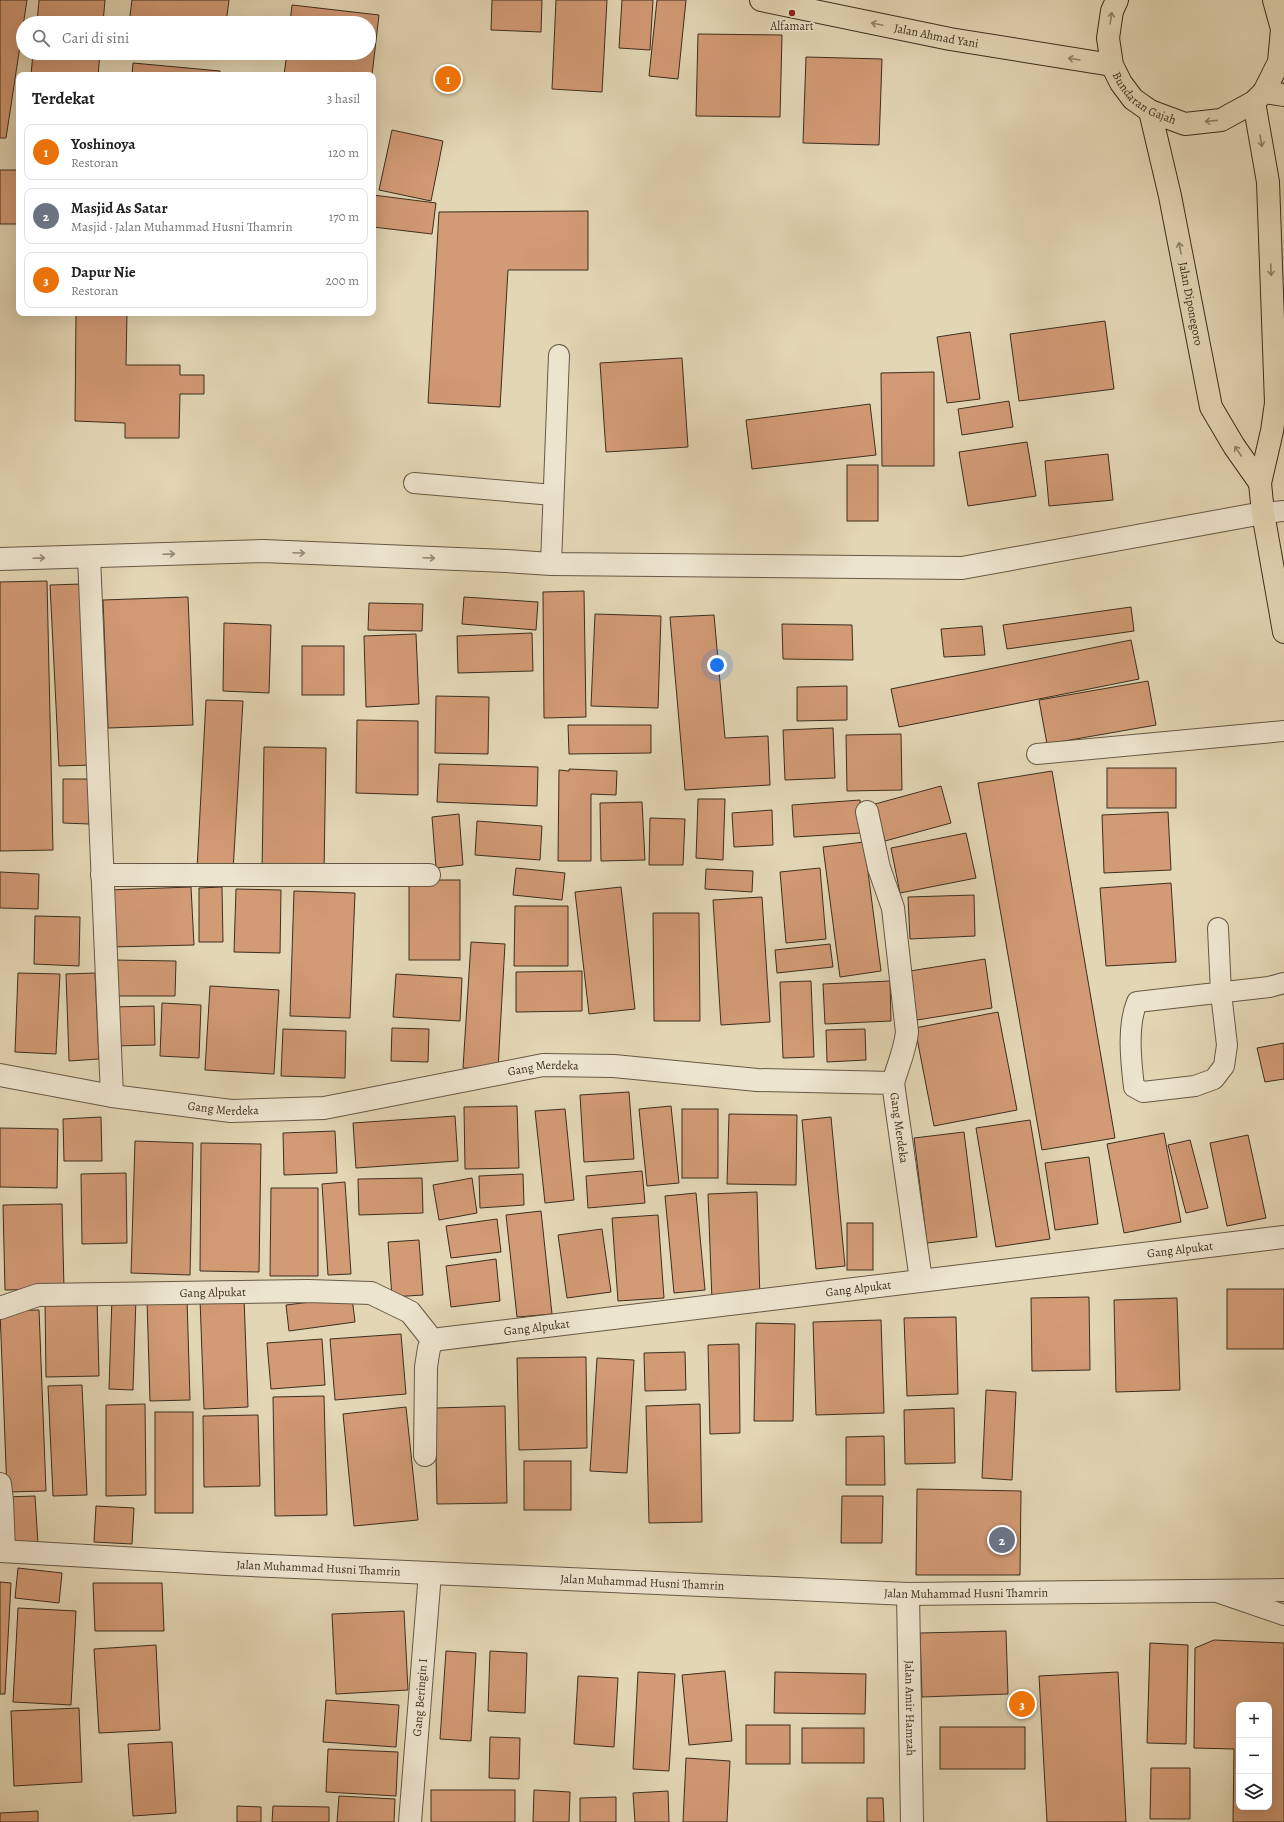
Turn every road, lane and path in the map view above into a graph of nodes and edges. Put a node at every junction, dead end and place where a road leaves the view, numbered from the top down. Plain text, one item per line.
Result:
1 (761, 0) edge
2 (1117, 0) edge
3 (1274, 0) edge
4 (1278, 0) edge
5 (1284, 2) edge
6 (1112, 65) junction
7 (1267, 96) edge
8 (1150, 112) junction
9 (559, 355) dead end
10 (1280, 403) edge
11 (414, 483) dead end
12 (1260, 484) junction
13 (553, 495) junction
14 (1274, 512) edge
15 (89, 557) junction
16 (0, 559) edge
17 (551, 564) junction
18 (1284, 632) edge
19 (1284, 731) edge
20 (1037, 754) dead end
21 (867, 812) dead end
22 (102, 875) junction
23 (429, 875) dead end
24 (1218, 928) dead end
25 (1284, 983) edge
26 (1221, 993) junction
27 (0, 1075) edge
28 (893, 1083) junction
29 (112, 1096) junction
30 (1284, 1237) edge
31 (921, 1280) junction
32 (0, 1308) edge
33 (433, 1341) junction
34 (425, 1455) dead end
35 (0, 1484) edge
36 (2, 1551) edge
37 (430, 1573) junction
38 (1284, 1590) edge
39 (1214, 1591) junction
40 (908, 1594) junction
41 (1284, 1615) edge
42 (410, 1822) edge
43 (912, 1822) edge

6 -> 1 main road, Jalan Ahmad Yani
6 -> 2 main road, Bundaran Gajah
3 - 7 main road
4 - 5 main road
6 - 8 main road, Bundaran Gajah
7 -> 8 main road, Bundaran Gajah
7 -> 10 main road, Jalan Diponegoro
12 -> 8 main road, Jalan Diponegoro
9 - 13 lane
10 - 12 main road, Jalan Diponegoro
11 - 13 lane
12 - 14 main road, Jalan Diponegoro
13 - 17 lane
14 - 17 street
14 - 18 main road, Jalan Diponegoro
16 -> 15 street
15 -> 17 street
15 - 22 street
19 - 20 lane
21 - 28 street
22 - 23 street
22 - 29 street
24 - 26 lane
25 - 26 lane
26 - 26 lane
27 - 29 street, Gang Merdeka
28 - 29 street, Gang Merdeka
28 - 31 street, Gang Merdeka
30 - 31 street, Gang Alpukat
31 - 33 street, Gang Alpukat
32 - 33 street, Gang Alpukat
33 - 34 street
35 - 36 street
36 - 37 street, Jalan Muhammad Husni Thamrin
37 - 40 street, Jalan Muhammad Husni Thamrin
37 - 42 street, Gang Beringin I
38 - 39 street, Jalan Muhammad Husni Thamrin
39 - 40 street, Jalan Muhammad Husni Thamrin
39 - 41 lane
40 - 43 street, Jalan Amir Hamzah

